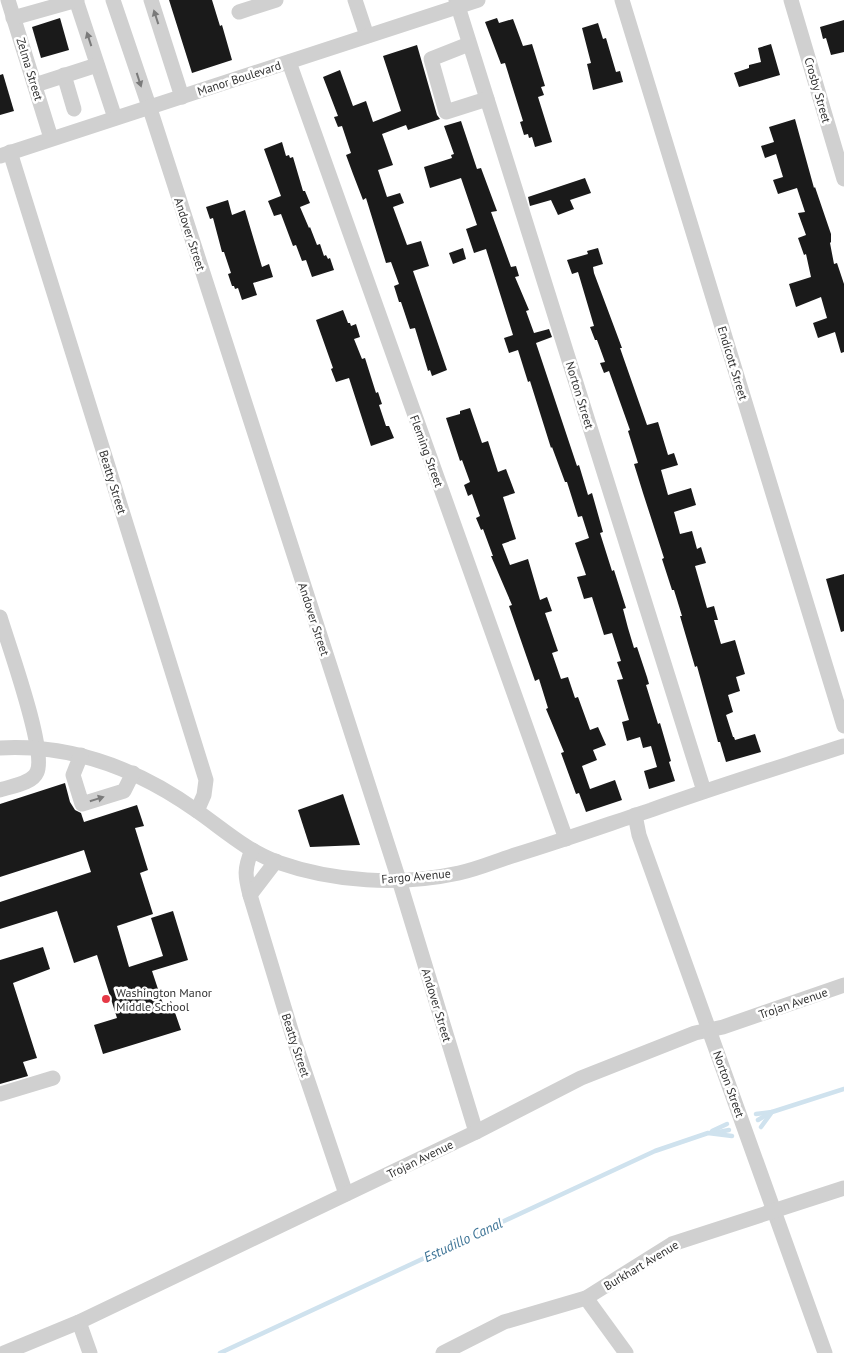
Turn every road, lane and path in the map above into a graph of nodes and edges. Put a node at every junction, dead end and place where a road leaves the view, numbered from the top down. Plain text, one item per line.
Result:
1 (8, 0) edge
2 (77, 0) edge
3 (113, 0) edge
4 (151, 0) edge
5 (276, 0) edge
6 (355, 0) edge
7 (478, 0) edge
8 (622, 0) edge
9 (791, 0) edge
10 (457, 3) edge
11 (239, 12) dead end
12 (13, 18) junction
13 (367, 36) junction
14 (470, 44) junction
15 (289, 62) junction
16 (97, 65) junction
17 (64, 76) junction
18 (35, 85) junction
19 (182, 97) junction
20 (487, 99) junction
21 (149, 108) junction
22 (74, 109) dead end
23 (115, 118) junction
24 (52, 138) junction
25 (5, 154) edge
26 (844, 180) edge
27 (0, 617) edge
28 (844, 726) edge
29 (844, 746) edge
30 (39, 747) junction
31 (0, 748) edge
32 (81, 755) junction
33 (133, 773) junction
34 (0, 790) edge
35 (704, 791) junction
36 (197, 810) junction
37 (635, 815) junction
38 (566, 839) junction
39 (252, 850) junction
40 (276, 862) junction
41 (399, 880) junction
42 (250, 895) junction
43 (844, 985) edge
44 (709, 1029) junction
45 (52, 1078) dead end
46 (0, 1094) edge
47 (476, 1132) junction
48 (844, 1188) edge
49 (346, 1194) junction
50 (774, 1210) junction
51 (586, 1298) junction
52 (79, 1322) junction
53 (4, 1353) edge
54 (90, 1353) edge
55 (443, 1353) edge
56 (626, 1353) edge
57 (825, 1353) edge

1 - 12 street, Zelma Street
2 - 12 street
16 -> 2 street
3 -> 21 street, Andover Street
19 -> 4 street
5 - 11 street
6 - 13 street
7 - 10 street, Manor Boulevard
8 - 28 street, Endicott Street
9 - 26 street, Crosby Street
10 - 13 street, Manor Boulevard
10 - 14 street, Norton Street
12 - 18 street, Zelma Street
13 - 15 street, Manor Boulevard
14 - 20 street, Norton Street
14 - 20 street
15 - 19 street, Manor Boulevard
15 - 38 street, Fleming Street
16 - 17 street
16 - 23 street
17 - 18 street
17 - 22 street
18 - 24 street, Zelma Street
19 - 21 street, Manor Boulevard
20 - 35 street, Norton Street
21 - 23 street, Manor Boulevard
21 - 41 street, Andover Street
23 - 24 street, Manor Boulevard
24 - 25 street, Manor Boulevard
25 - 36 street, Beatty Street
27 - 30 street
29 - 35 street, Fargo Avenue
30 - 31 street, Fargo Avenue
30 - 32 street, Fargo Avenue
30 - 34 street
32 - 33 street, Fargo Avenue
32 -> 33 street
33 - 36 street, Fargo Avenue
35 - 37 street, Fargo Avenue
36 - 39 street, Fargo Avenue
37 - 38 street, Fargo Avenue
37 - 44 street, Norton Street
38 - 41 street, Fargo Avenue
39 - 40 street, Fargo Avenue
39 - 42 street, Beatty Street
40 - 41 street, Fargo Avenue
40 - 42 street
41 - 47 street, Andover Street
42 - 49 street, Beatty Street
43 - 44 street, Trojan Avenue
44 - 47 street, Trojan Avenue
44 - 50 street, Norton Street
45 - 46 street
47 - 49 street, Trojan Avenue
48 - 50 street, Burkhart Avenue
49 - 52 street, Trojan Avenue
50 - 51 street, Burkhart Avenue
50 - 57 street, Norton Street
51 - 55 street, Burkhart Avenue
51 - 56 street
52 - 53 street, Trojan Avenue
52 - 54 street

